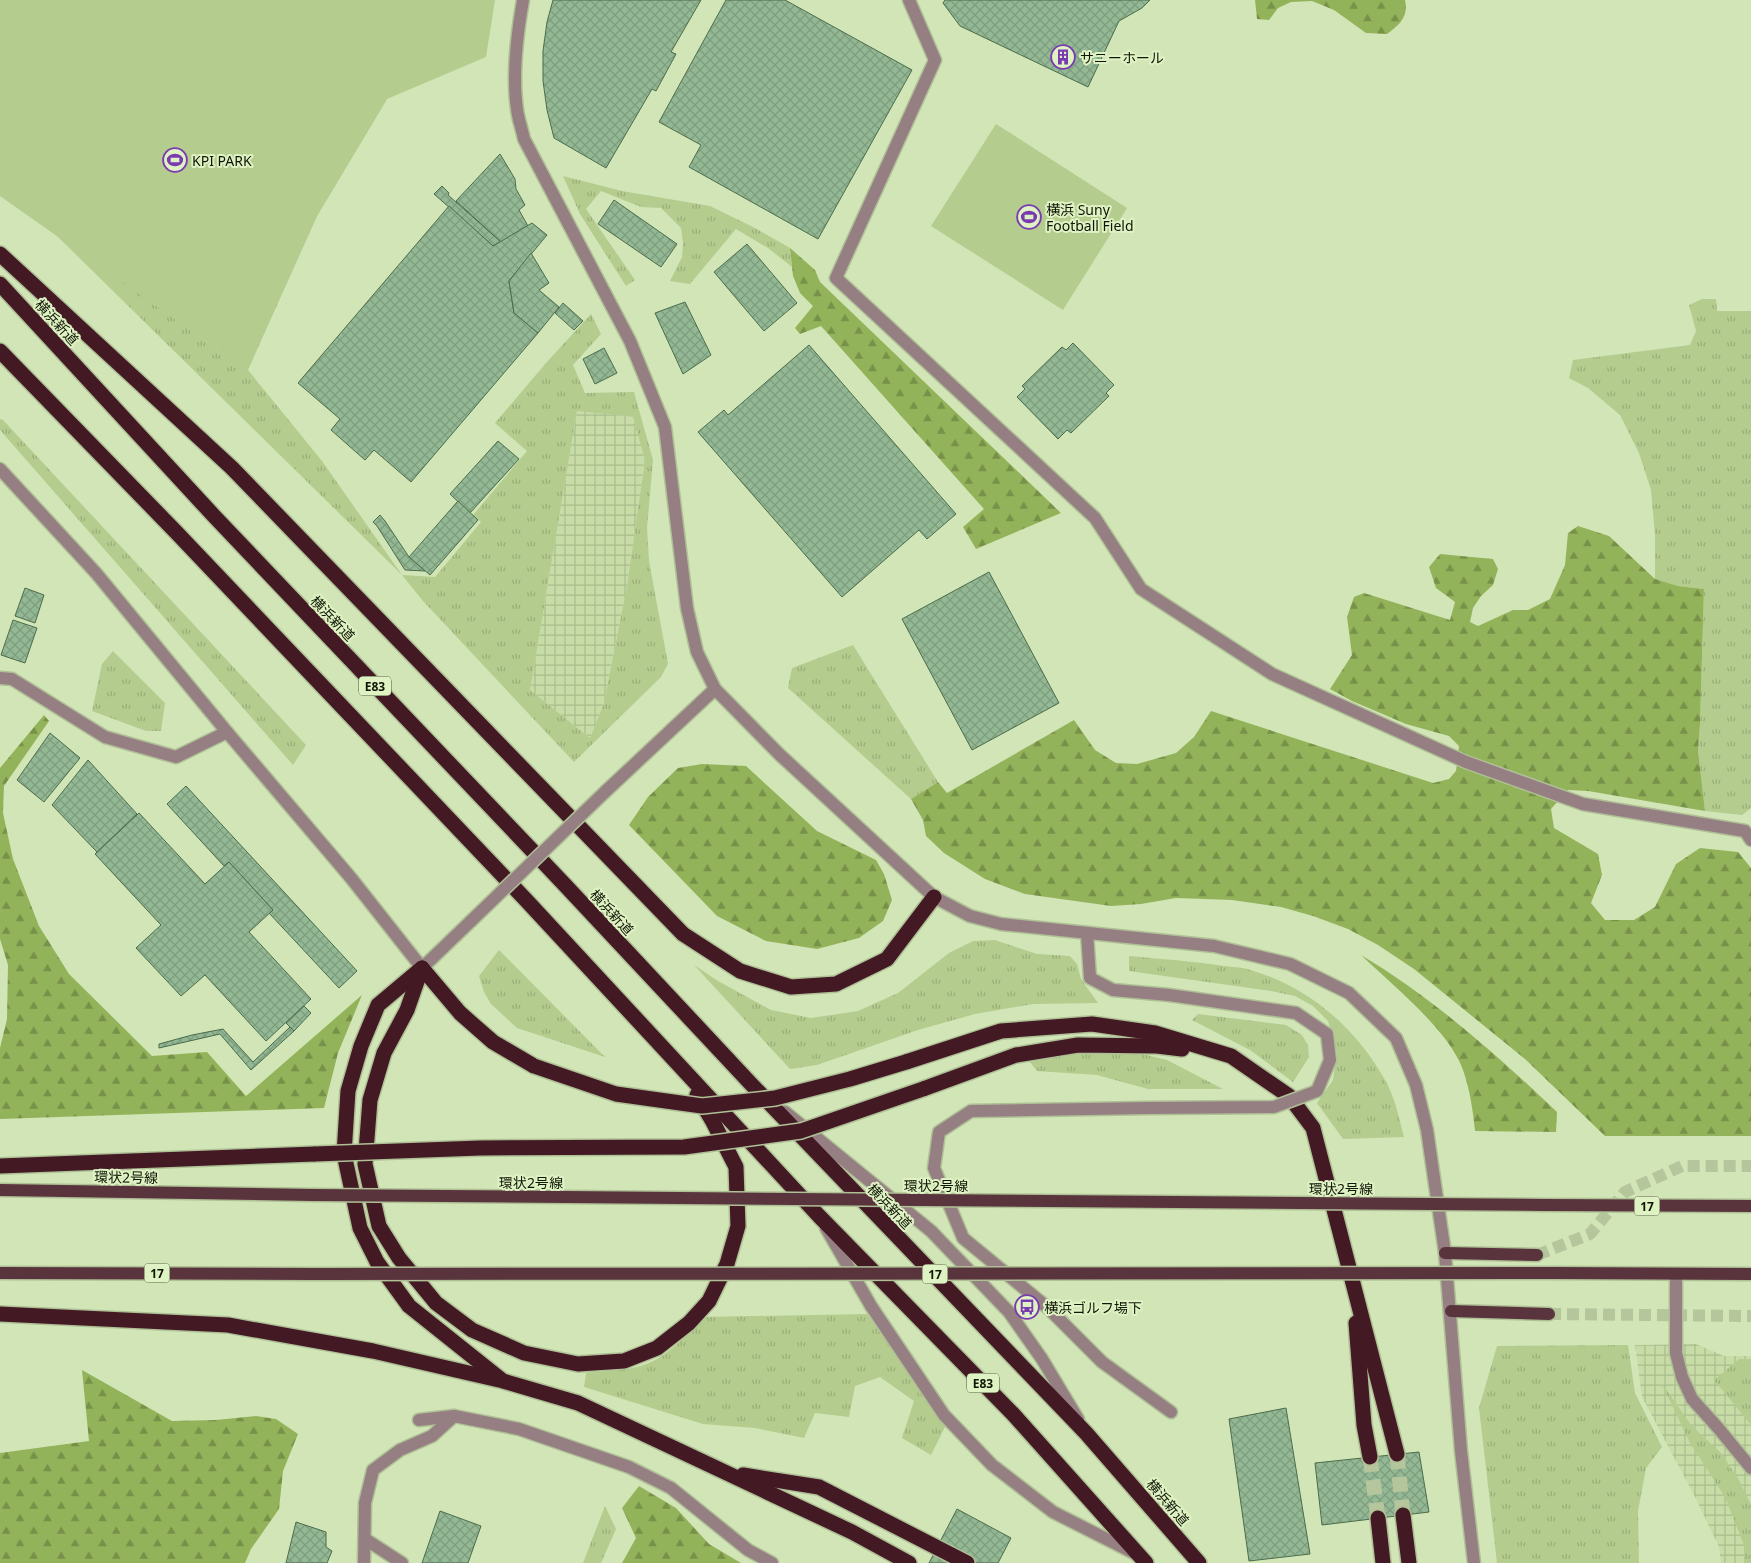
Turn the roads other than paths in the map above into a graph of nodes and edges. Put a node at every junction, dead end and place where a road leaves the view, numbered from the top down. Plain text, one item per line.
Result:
1 (523, 0) edge
2 (909, 0) edge
3 (0, 254) edge
4 (0, 284) edge
5 (0, 351) edge
6 (0, 469) edge
7 (0, 678) edge
8 (716, 689) junction
9 (227, 732) junction
10 (1749, 834) edge
11 (934, 897) junction
12 (1086, 933) junction
13 (422, 968) junction
14 (1231, 1056) junction
15 (676, 1062) junction
16 (752, 1085) junction
17 (0, 1166) edge
18 (0, 1190) edge
19 (1751, 1206) edge
20 (818, 1216) junction
21 (1445, 1253) junction
22 (1537, 1255) tunnel mouth
23 (0, 1272) edge
24 (1676, 1274) junction
25 (1751, 1274) edge
26 (1353, 1284) junction
27 (1451, 1311) junction
28 (0, 1314) edge
29 (1549, 1314) tunnel mouth
30 (503, 1381) junction
31 (1171, 1412) dead end
32 (454, 1416) junction
33 (419, 1420) dead end
34 (1086, 1433) junction
35 (1397, 1454) tunnel mouth
36 (1370, 1457) tunnel mouth
37 (1749, 1460) edge
38 (727, 1473) junction
39 (1403, 1515) tunnel mouth
40 (1378, 1518) tunnel mouth
41 (364, 1539) junction
42 (1143, 1560) edge
43 (364, 1563) edge
44 (402, 1563) edge
45 (772, 1563) edge
46 (909, 1563) edge
47 (967, 1563) edge
48 (1199, 1563) edge
49 (1383, 1563) edge
50 (1409, 1563) edge
51 (1474, 1563) edge

1 - 8 street
2 - 10 street
3 - 11 highway
4 - 16 highway, 横浜新道 / E83
5 - 15 highway, E83
6 - 9 street
7 - 9 street
8 - 11 street
8 - 13 street, bridge
9 - 13 street
11 - 12 street
12 - 21 street
12 - 31 street, bridge
13 - 14 highway, bridge
13 - 15 highway
13 - 30 highway
14 - 17 highway, bridge
14 - 26 highway
15 - 20 highway, E83
16 - 34 highway, 横浜新道 / E83
16 - 34 street
18 - 19 main road, 環状2号線 / 17, bridge
20 - 42 highway, E83
20 - 42 street
21 - 22 main road
21 - 27 street
23 - 24 main road, 17, bridge
24 - 25 main road, 17
24 - 37 street
26 - 35 highway
26 - 36 highway
27 - 29 main road
27 - 51 street
28 - 30 highway
30 - 38 highway
32 - 33 street
32 - 41 street
32 - 45 street
34 - 48 highway, 横浜新道 / E83
38 - 46 highway
38 - 47 highway
39 - 50 highway
40 - 49 highway
41 - 43 street
41 - 44 street

